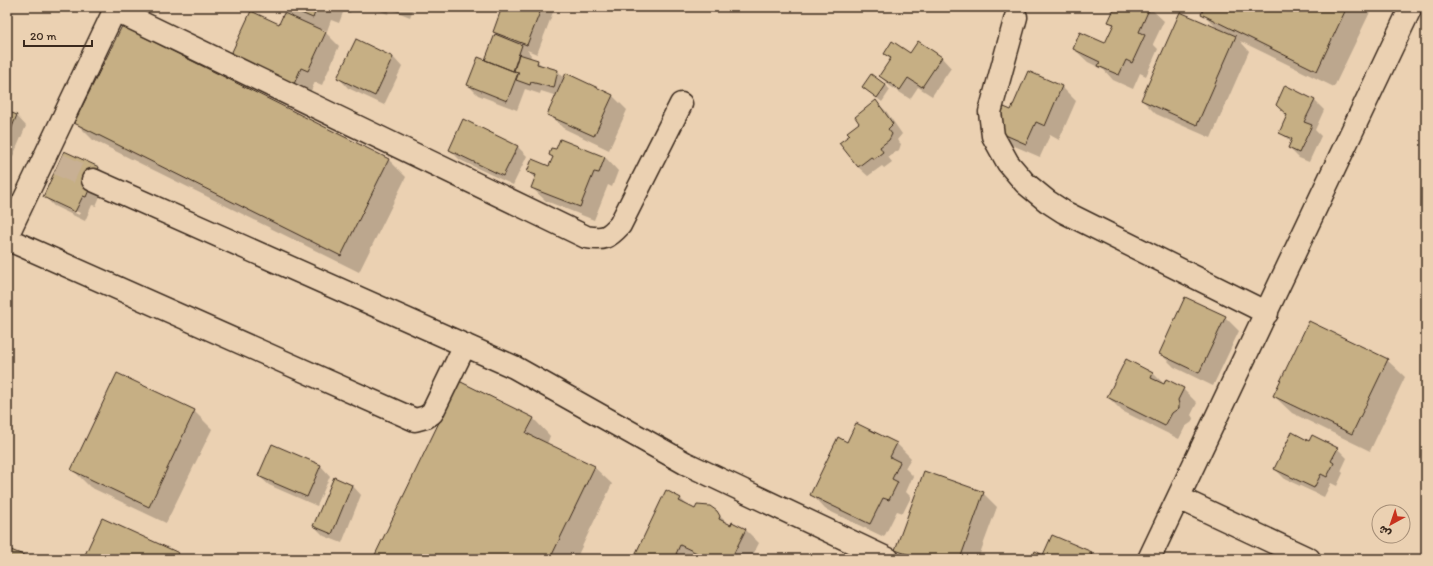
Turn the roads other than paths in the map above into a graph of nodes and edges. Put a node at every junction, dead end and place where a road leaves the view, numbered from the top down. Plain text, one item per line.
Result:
1 (1412, 7) edge
2 (115, 8) edge
3 (1016, 17) dead end
4 (680, 104) dead end
5 (93, 180) tunnel mouth
6 (7, 237) edge
7 (1267, 313) junction
8 (465, 345) junction
9 (1179, 498) junction
10 (888, 559) edge
11 (1149, 559) edge
12 (1309, 559) edge

1 - 7 street
2 - 4 street
2 - 6 street
3 - 7 street
5 - 8 street
6 - 8 street
7 - 9 street
8 - 10 street
9 - 11 street
9 - 12 street

